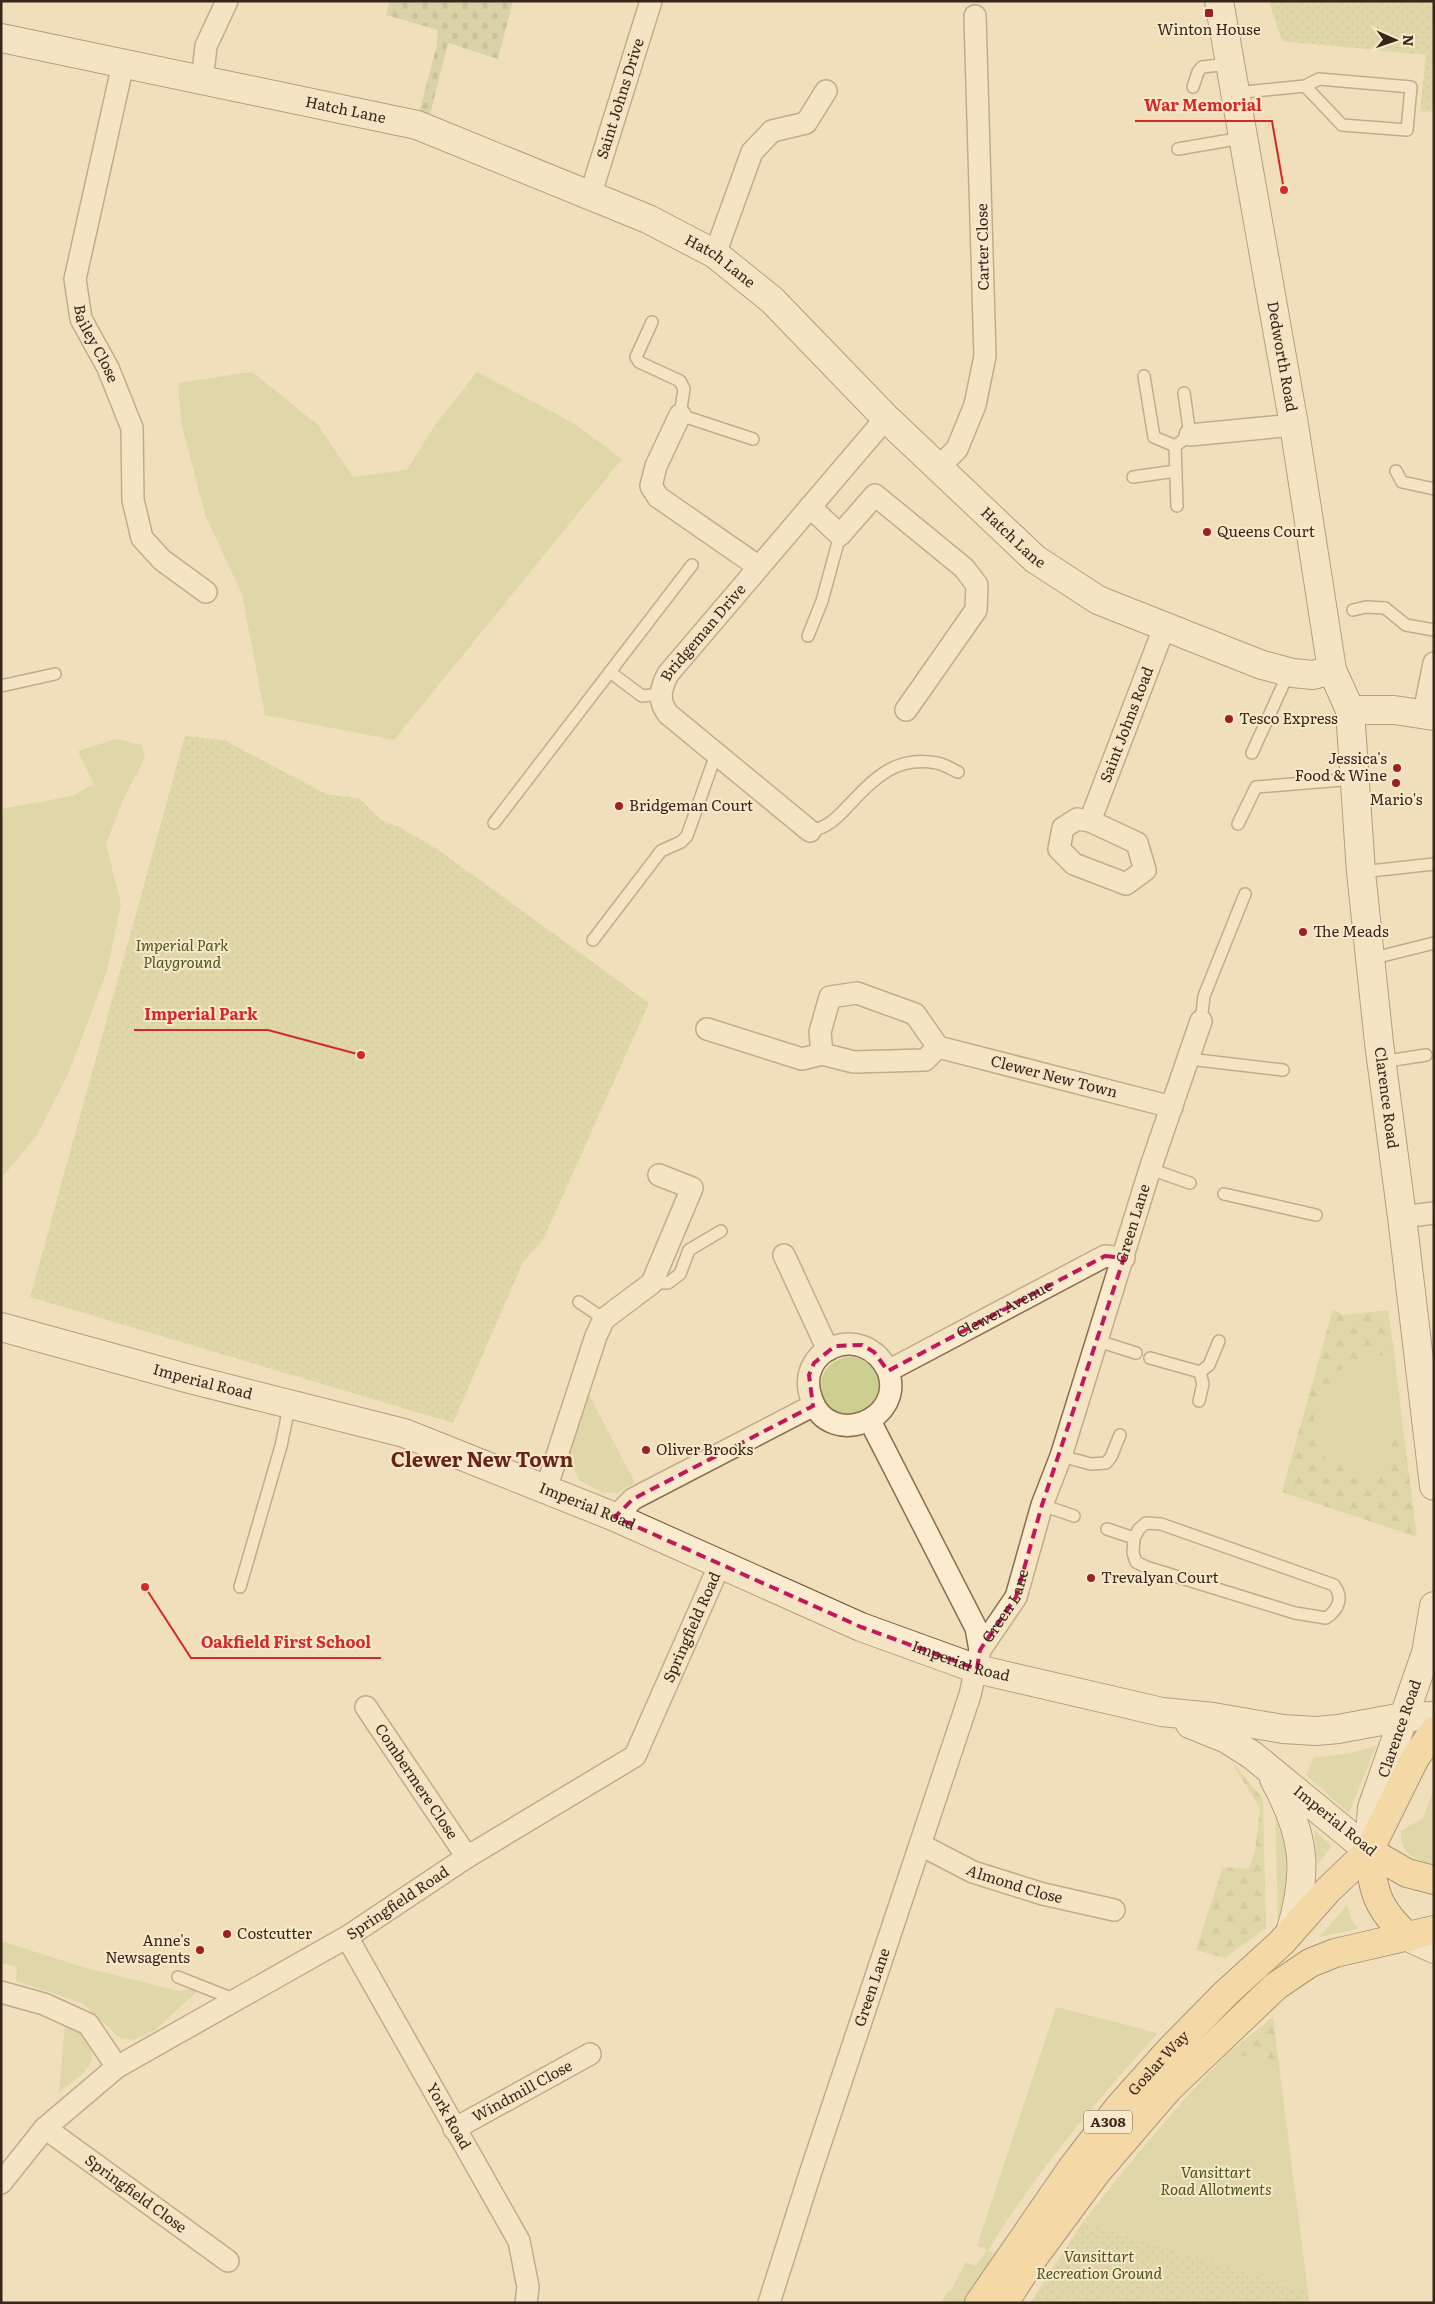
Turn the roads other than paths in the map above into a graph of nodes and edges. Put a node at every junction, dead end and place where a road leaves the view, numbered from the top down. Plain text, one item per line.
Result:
1 (227, 1) edge
2 (651, 1) edge
3 (1219, 1) edge
4 (976, 15) dead end
5 (1, 38) edge
6 (123, 64) junction
7 (1230, 64) junction
8 (202, 82) junction
9 (1305, 86) junction
10 (1193, 87) dead end
11 (826, 91) dead end
12 (1235, 93) junction
13 (1242, 138) junction
14 (1178, 149) dead end
15 (590, 196) junction
16 (715, 254) junction
17 (652, 322) dead end
18 (1144, 376) dead end
19 (1184, 394) dead end
20 (680, 415) junction
21 (886, 418) junction
22 (1294, 425) junction
23 (754, 439) dead end
24 (1183, 440) junction
25 (939, 467) junction
26 (1176, 471) junction
27 (1396, 471) dead end
28 (1133, 478) dead end
29 (1434, 489) edge
30 (1177, 506) dead end
31 (810, 508) junction
32 (840, 535) junction
33 (692, 565) dead end
34 (759, 567) junction
35 (206, 592) dead end
36 (1353, 610) dead end
37 (1164, 628) junction
38 (1434, 630) edge
39 (808, 636) dead end
40 (1434, 663) edge
41 (1332, 670) junction
42 (610, 672) junction
43 (1289, 672) junction
44 (55, 674) dead end
45 (1, 686) edge
46 (661, 694) junction
47 (906, 710) dead end
48 (1350, 710) junction
49 (1429, 715) edge
50 (1252, 753) dead end
51 (716, 754) junction
52 (958, 772) dead end
53 (1354, 779) junction
54 (1090, 821) dead end
55 (494, 823) dead end
56 (1238, 824) dead end
57 (810, 831) joint
58 (1434, 864) edge
59 (1361, 872) junction
60 (1245, 894) dead end
61 (593, 940) dead end
62 (1434, 943) edge
63 (1370, 959) junction
64 (1201, 1021) joint
65 (707, 1029) dead end
66 (938, 1047) junction
67 (822, 1054) junction
68 (1426, 1055) dead end
69 (1189, 1059) junction
70 (1381, 1062) junction
71 (1284, 1070) dead end
72 (1172, 1107) junction
73 (1150, 1169) junction
74 (659, 1175) dead end
75 (1190, 1183) dead end
76 (1224, 1194) dead end
77 (1434, 1213) edge
78 (1316, 1216) dead end
79 (1402, 1217) junction
80 (721, 1231) dead end
81 (784, 1255) dead end
82 (1124, 1258) junction
83 (652, 1283) junction
84 (579, 1302) dead end
85 (604, 1319) junction
86 (1, 1327) edge
87 (1098, 1341) junction
88 (1219, 1342) dead end
89 (828, 1350) junction
90 (1136, 1353) dead end
91 (1150, 1358) dead end
92 (888, 1371) junction
93 (1200, 1372) junction
94 (1199, 1401) dead end
95 (290, 1403) junction
96 (814, 1405) junction
97 (870, 1421) junction
98 (1120, 1434) dead end
99 (1061, 1456) junction
100 (1434, 1486) edge
101 (546, 1489) junction
102 (1042, 1505) junction
103 (1074, 1516) dead end
104 (615, 1517) junction
105 (1107, 1529) dead end
106 (1134, 1538) junction
107 (720, 1564) junction
108 (240, 1587) dead end
109 (1434, 1606) edge
110 (978, 1660) junction
111 (366, 1707) dead end
112 (1162, 1712) junction
113 (1434, 1716) edge
114 (1403, 1717) junction
115 (1434, 1731) edge
116 (1266, 1765) junction
117 (921, 1845) junction
118 (1363, 1847) junction
119 (467, 1856) junction
120 (1434, 1880) edge
121 (1114, 1910) dead end
122 (1290, 1933) junction
123 (1421, 1933) edge
124 (347, 1937) junction
125 (1434, 1948) edge
126 (178, 1977) dead end
127 (1, 1992) edge
128 (236, 2000) junction
129 (590, 2054) dead end
130 (117, 2067) junction
131 (45, 2128) junction
132 (454, 2129) junction
133 (1, 2183) edge
134 (228, 2261) dead end
135 (526, 2303) edge
136 (769, 2303) edge
137 (979, 2303) edge
138 (1004, 2303) edge

1 - 8 street
2 - 15 street, Saint Johns Drive
3 - 7 main road, Dedworth Road
4 - 25 street, Carter Close
5 - 6 main road, Hatch Lane
6 - 8 main road, Hatch Lane
6 - 35 street, Bailey Close
7 - 10 lane
7 - 12 main road, Dedworth Road
8 - 15 main road, Hatch Lane
9 - 9 lane
9 - 12 lane
11 - 16 street
12 - 13 main road, Dedworth Road
13 - 14 lane
13 - 22 main road, Dedworth Road
15 - 16 main road, Hatch Lane
16 - 21 main road, Hatch Lane
17 - 20 lane
18 - 24 lane
19 - 24 lane
20 - 23 lane
20 - 34 street
21 - 25 main road, Hatch Lane
21 - 31 street, Bridgeman Drive
22 - 24 street
22 - 41 main road, Dedworth Road
24 - 26 lane
25 - 37 main road, Hatch Lane
26 - 28 lane
26 - 30 lane
27 - 29 lane
31 - 32 street
31 - 34 street, Bridgeman Drive
32 - 39 lane
32 - 47 street
33 - 42 lane
34 - 46 street, Bridgeman Drive
36 - 38 lane
37 - 43 main road, Hatch Lane
37 - 54 street, Saint Johns Road
40 - 49 street
41 - 43 main road, Hatch Lane
41 - 48 main road, Dedworth Road
42 - 46 lane
42 - 55 lane
43 - 50 lane
44 - 45 lane
46 - 51 street, Bridgeman Drive
48 - 49 main road
48 - 53 main road, Clarence Road
51 - 57 street, Bridgeman Drive
51 - 61 lane
52 - 57 lane
53 - 56 lane
53 - 59 main road, Clarence Road
58 - 59 lane
59 - 63 main road, Clarence Road
60 - 64 lane
62 - 63 lane
63 - 70 main road, Clarence Road
64 - 69 street, Green Lane
65 - 67 street
66 - 67 street
66 - 67 street
66 - 72 street, Clewer New Town
68 - 70 lane
69 - 71 lane
69 - 72 street, Green Lane
70 - 79 main road, Clarence Road
72 - 73 street, Green Lane
73 - 75 lane
73 - 82 street, Green Lane
74 - 83 street
76 - 78 lane
77 - 79 street
79 - 100 main road, Clarence Road
80 - 83 lane
81 - 89 street
82 - 87 street, Green Lane
82 - 92 street, Clewer Avenue
83 - 85 street
84 - 85 lane
85 - 101 street
86 - 95 main road, Imperial Road
87 - 90 lane
87 - 99 street, Green Lane
88 - 93 lane
89 - 92 street
89 - 96 street
91 - 93 lane
92 - 97 street
93 - 94 lane
95 - 101 main road, Imperial Road
95 - 108 lane
96 - 97 street
96 - 104 street
97 - 110 street
98 - 99 lane
99 - 102 street, Green Lane
101 - 104 main road, Imperial Road
102 - 103 lane
102 - 110 street, Green Lane
104 - 107 main road, Imperial Road
105 - 106 lane
106 - 106 lane
107 - 110 main road, Imperial Road
107 - 119 street, Springfield Road
109 - 114 main road, Clarence Road
110 - 112 main road, Imperial Road
110 - 117 street, Green Lane
111 - 119 street, Combermere Close
112 - 114 main road, Imperial Road
112 - 116 main road, Imperial Road
113 - 114 main road, Imperial Road
114 - 118 main road, Clarence Road
115 - 118 main road
116 - 118 main road, Imperial Road
116 - 122 main road
117 - 121 street, Almond Close
117 - 136 street, Green Lane
118 - 120 main road, Imperial Road
118 - 122 main road, Goslar Way / A308
118 - 123 main road
119 - 124 street, Springfield Road
122 - 137 main road, Goslar Way / A308
123 - 125 main road
123 - 138 main road, Goslar Way / A308
124 - 128 street, Springfield Road
124 - 132 street, York Road
126 - 128 lane
127 - 130 street
128 - 130 street, Springfield Road
129 - 132 street, Windmill Close
130 - 131 street, Springfield Road
131 - 133 street, Springfield Road
131 - 134 street, Springfield Close
132 - 135 street, York Road

